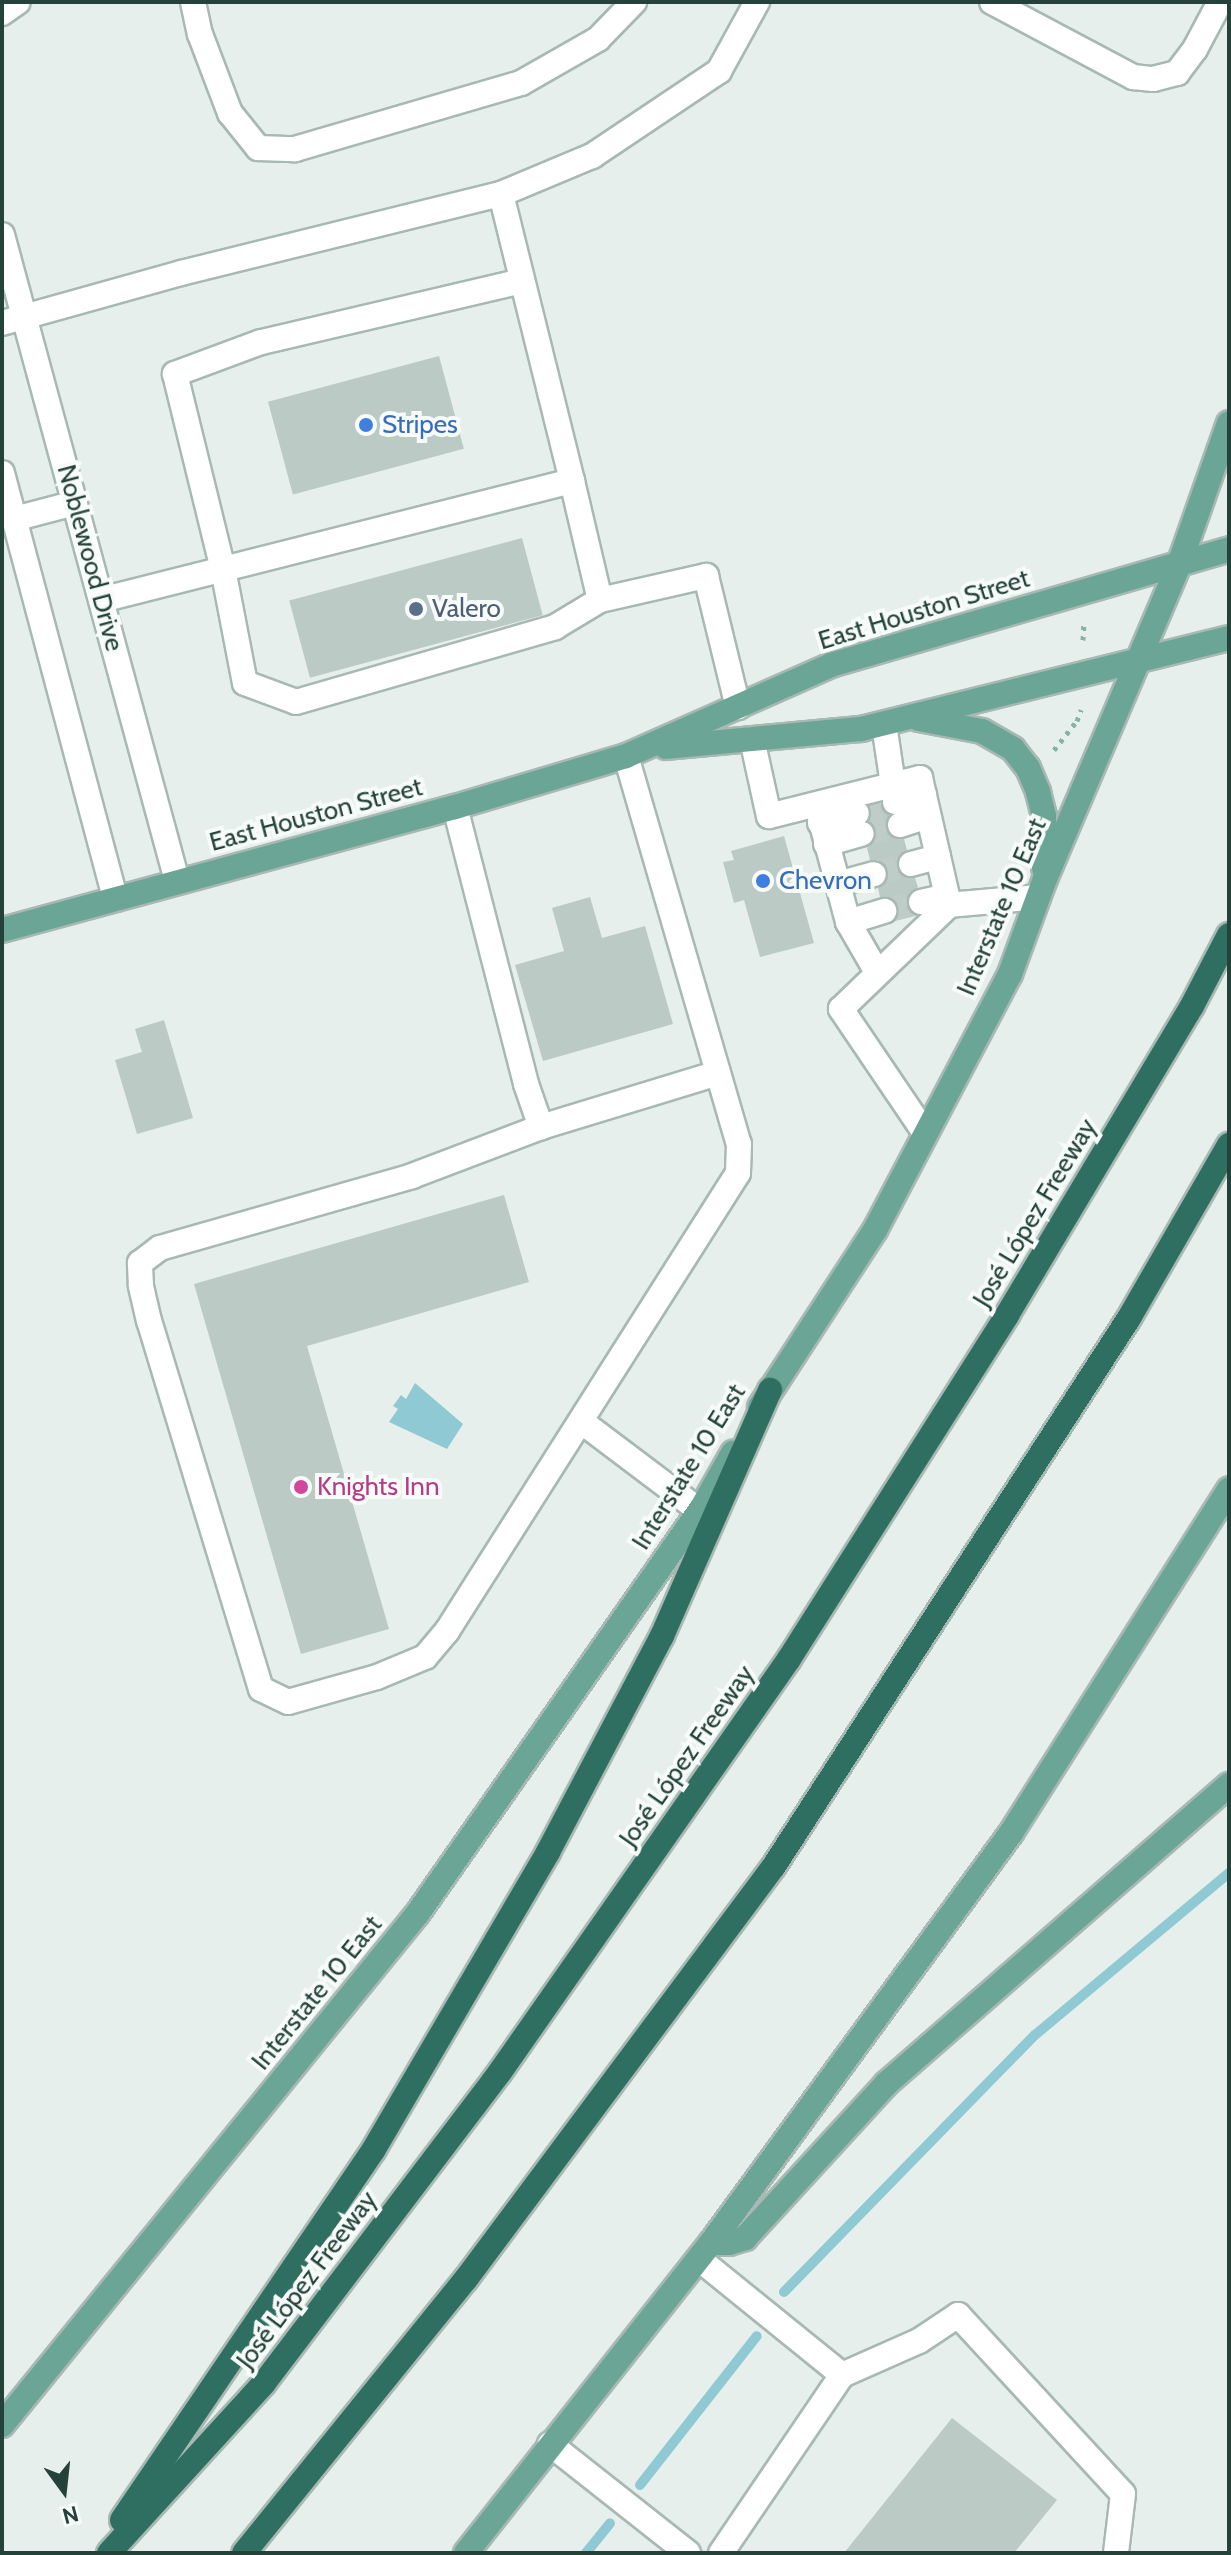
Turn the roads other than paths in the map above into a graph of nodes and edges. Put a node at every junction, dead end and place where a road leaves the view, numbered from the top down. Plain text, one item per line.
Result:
1 (18, 2) edge
2 (193, 2) edge
3 (634, 2) edge
4 (757, 2) edge
5 (992, 2) edge
6 (1220, 2) edge
7 (2, 13) edge
8 (501, 194) junction
9 (2, 235) edge
10 (522, 281) junction
11 (13, 320) edge
12 (1229, 423) edge
13 (2, 473) edge
14 (572, 481) junction
15 (75, 503) junction
16 (14, 519) junction
17 (1229, 549) edge
18 (1180, 562) junction
19 (223, 569) junction
20 (101, 600) junction
21 (600, 600) junction
22 (1229, 638) edge
23 (1134, 662) junction
24 (738, 707) junction
25 (909, 717) junction
26 (884, 724) junction
27 (752, 739) junction
28 (635, 752) junction
29 (896, 804) junction
30 (926, 806) junction
31 (455, 807) junction
32 (860, 823) tunnel mouth
33 (821, 824) junction
34 (938, 857) junction
35 (911, 864) tunnel mouth
36 (874, 874) tunnel mouth
37 (177, 881) junction
38 (837, 884) junction
39 (1041, 888) junction
40 (115, 899) junction
41 (948, 901) junction
42 (921, 902) tunnel mouth
43 (884, 911) tunnel mouth
44 (848, 922) junction
45 (2, 930) edge
46 (1229, 935) edge
47 (877, 972) junction
48 (718, 1073) junction
49 (541, 1127) junction
50 (925, 1133) junction
51 (1229, 1145) edge
52 (770, 1390) junction
53 (582, 1422) junction
54 (1229, 1489) edge
55 (700, 1511) junction
56 (1229, 1785) edge
57 (705, 2251) junction
58 (842, 2375) junction
59 (2, 2425) edge
60 (550, 2444) junction
61 (100, 2553) edge
62 (109, 2553) edge
63 (244, 2553) edge
64 (466, 2553) edge
65 (688, 2553) edge
66 (721, 2553) edge
67 (1116, 2553) edge

1 - 7 street
2 - 3 street
4 - 8 street
5 - 6 street
8 - 10 street
8 - 11 street
9 - 11 street, Noblewood Drive
10 - 14 street
10 - 19 street
11 - 15 street, Noblewood Drive
12 - 18 main road, Interstate 10 East
13 - 16 street
14 - 19 street
14 - 21 street
15 - 16 street
15 - 20 street, Noblewood Drive
16 - 40 street
17 - 18 main road, East Houston Street
18 - 23 main road, Interstate 10 East
18 - 24 main road, East Houston Street
19 - 20 street
19 - 21 street
20 - 37 street, Noblewood Drive
21 - 24 street
22 - 23 main road, East Houston Street
23 - 25 main road, East Houston Street
23 - 39 main road, Interstate 10 East
24 - 28 main road, East Houston Street
25 - 26 main road, East Houston Street
25 - 39 main road
26 - 27 main road, East Houston Street
26 - 29 street
27 - 28 main road, East Houston Street
27 - 33 street
28 - 31 main road, East Houston Street
28 - 48 street
29 - 30 street
29 - 30 street
29 - 33 street
30 - 34 street
31 - 37 main road, East Houston Street
31 - 49 street
32 - 33 street
33 - 38 street
34 - 35 street
34 - 41 street
36 - 38 street
37 - 40 main road, East Houston Street
38 - 44 street
39 - 41 street
39 - 50 main road, Interstate 10 East
40 - 45 main road, East Houston Street
41 - 42 street
41 - 47 street
43 - 44 street
44 - 47 street
46 - 62 highway, José López Freeway
47 - 50 street
48 - 49 street
48 - 53 street
49 - 53 street
50 - 52 main road, Interstate 10 East
51 - 63 highway
52 - 55 main road, Interstate 10 East
52 - 61 highway
53 - 55 street
54 - 57 main road
55 - 59 main road, Interstate 10 East
56 - 57 main road
57 - 58 street
57 - 60 main road
58 - 66 street
58 - 67 street
60 - 64 main road
60 - 65 street

